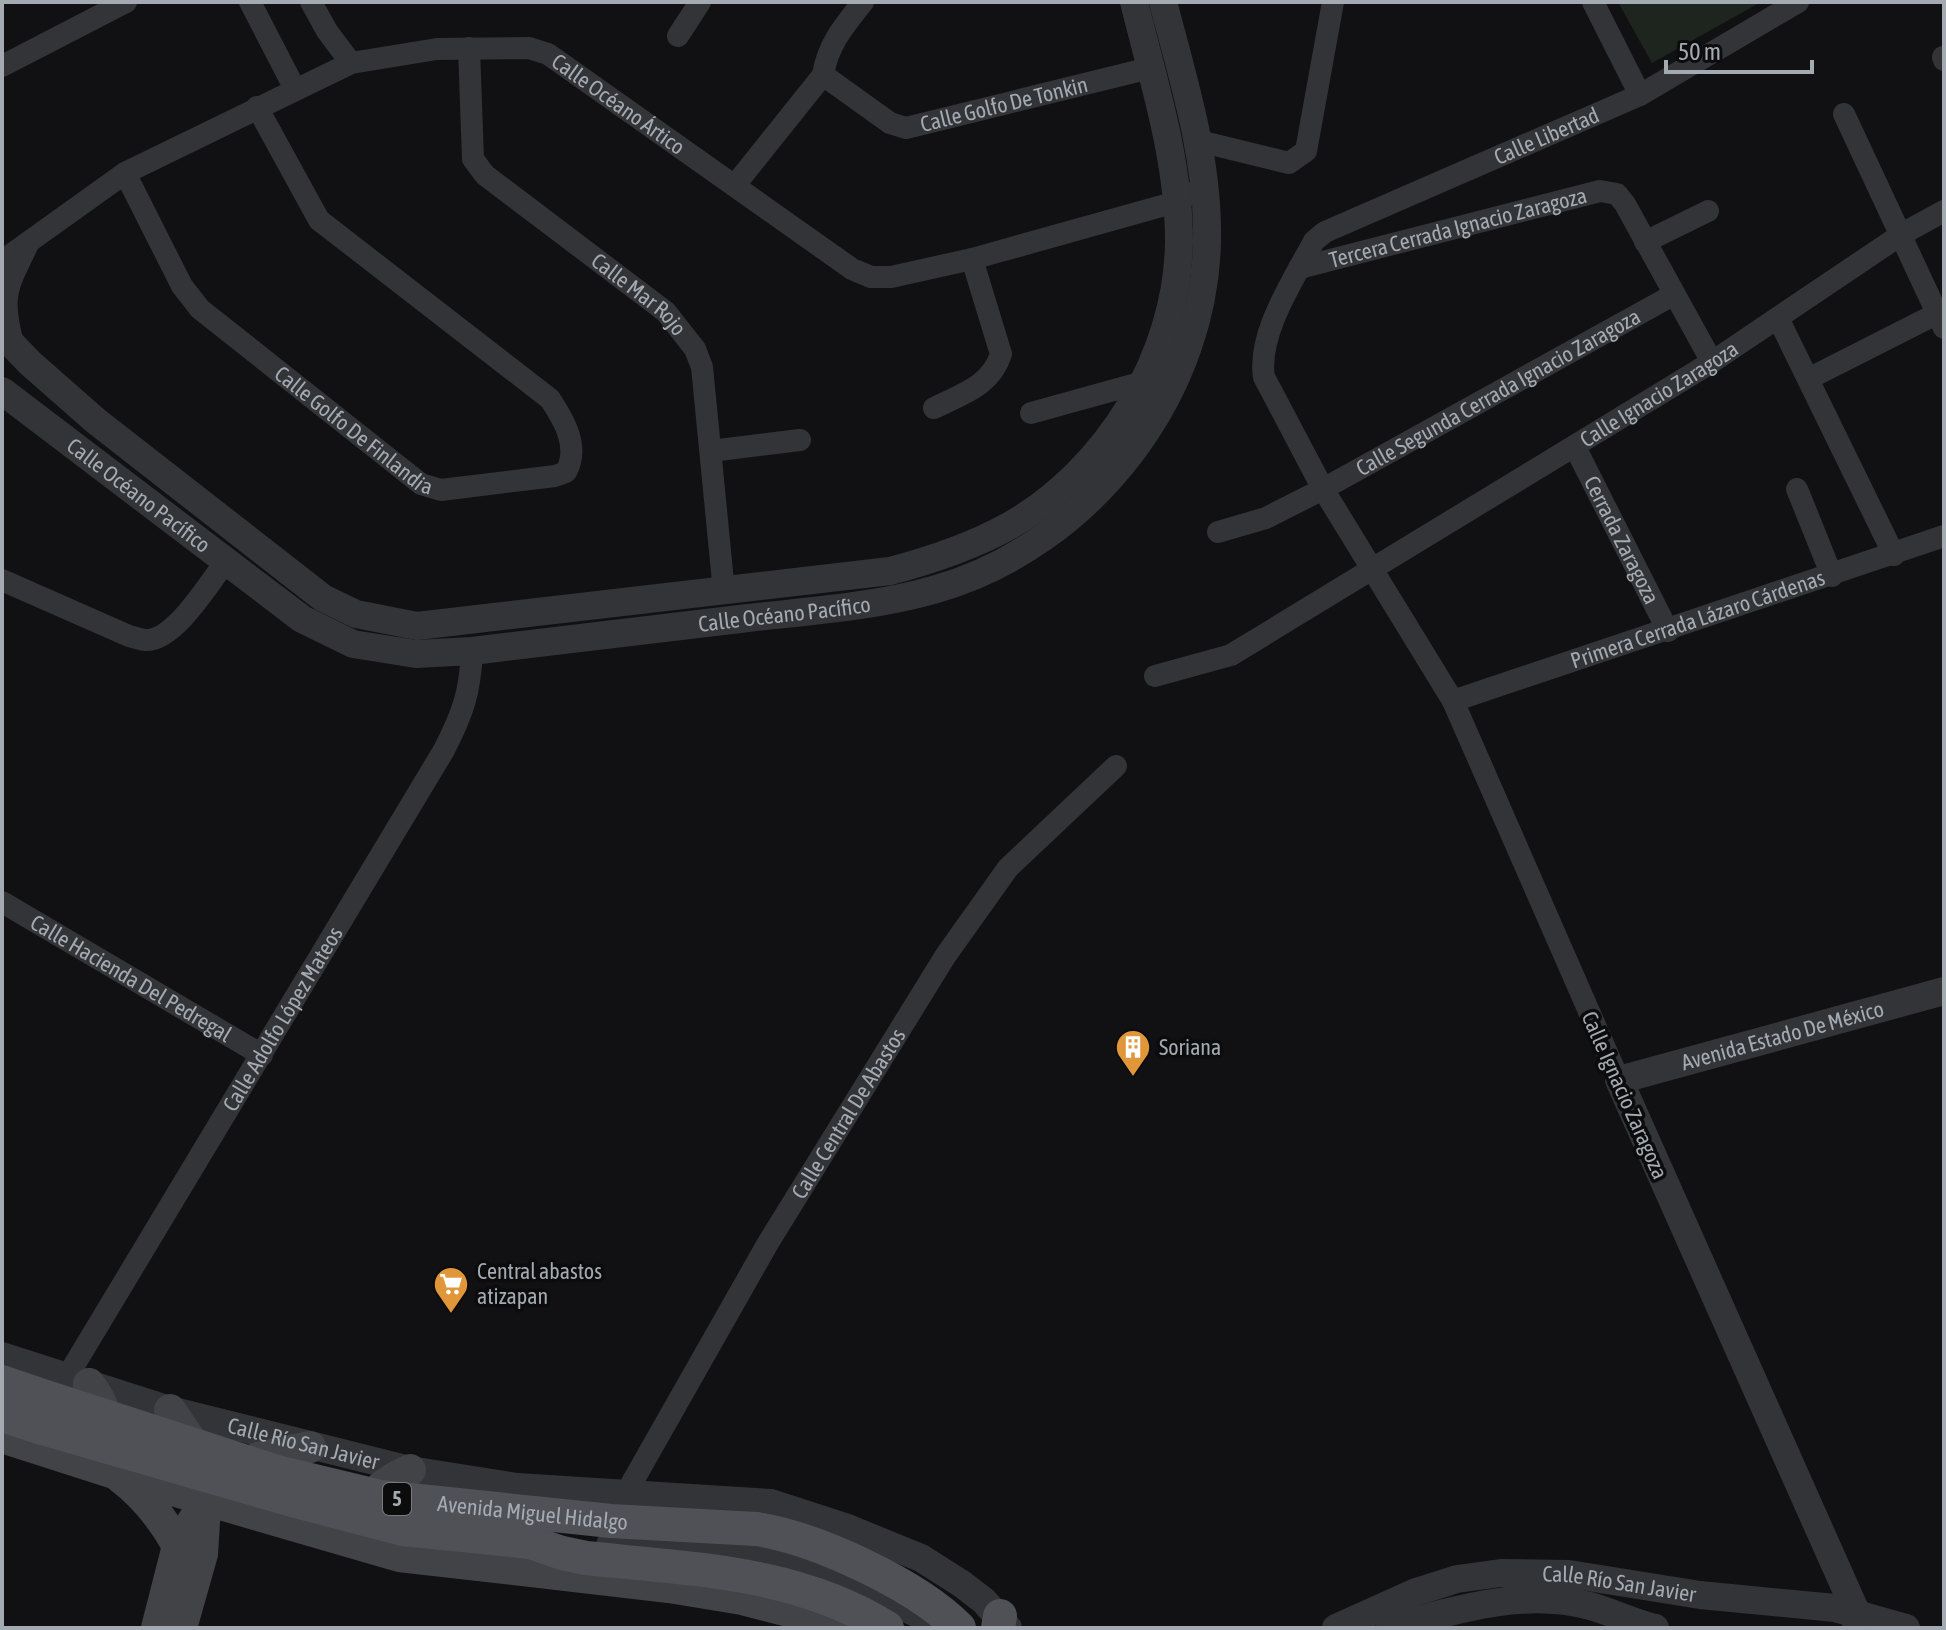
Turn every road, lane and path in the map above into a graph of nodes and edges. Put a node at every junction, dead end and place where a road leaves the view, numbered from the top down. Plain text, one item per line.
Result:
1 (126, 2) edge
2 (250, 2) edge
3 (311, 2) edge
4 (700, 2) edge
5 (863, 2) edge
6 (1134, 2) edge
7 (1163, 2) edge
8 (1333, 2) edge
9 (1593, 2) edge
10 (1798, 2) edge
11 (678, 36) dead end
12 (469, 48) junction
13 (351, 63) junction
14 (2, 66) edge
15 (1150, 68) junction
16 (823, 75) junction
17 (295, 89) junction
18 (1640, 95) junction
19 (257, 107) junction
20 (1844, 114) dead end
21 (1195, 140) junction
22 (125, 173) junction
23 (735, 185) junction
24 (1204, 186) junction
25 (1176, 202) junction
26 (1708, 211) dead end
27 (1944, 211) edge
28 (1899, 230) junction
29 (30, 239) junction
30 (1645, 242) junction
31 (972, 259) junction
32 (2, 261) edge
33 (1299, 268) junction
34 (1673, 295) junction
35 (1942, 317) edge
36 (1778, 318) junction
37 (8, 340) edge
38 (1712, 362) junction
39 (2, 375) edge
40 (1808, 379) junction
41 (1143, 382) junction
42 (2, 391) edge
43 (934, 408) dead end
44 (1031, 413) dead end
45 (800, 440) dead end
46 (1575, 447) junction
47 (711, 451) junction
48 (1323, 489) junction
49 (1797, 489) dead end
50 (1218, 532) dead end
51 (1944, 536) edge
52 (1894, 555) junction
53 (226, 561) junction
54 (1372, 571) junction
55 (1832, 576) junction
56 (2, 580) edge
57 (724, 592) junction
58 (1668, 631) junction
59 (472, 651) junction
60 (1155, 676) dead end
61 (1453, 701) junction
62 (1116, 766) dead end
63 (2, 902) edge
64 (1944, 991) edge
65 (262, 1055) junction
66 (1619, 1080) junction
67 (2, 1356) edge
68 (2, 1382) edge
69 (62, 1397) junction
70 (170, 1410) junction
71 (2, 1415) edge
72 (2, 1437) edge
73 (310, 1447) junction
74 (61, 1456) junction
75 (410, 1470) junction
76 (114, 1473) junction
77 (625, 1495) junction
78 (206, 1500) junction
79 (763, 1516) junction
80 (845, 1527) junction
81 (530, 1542) junction
82 (804, 1542) junction
83 (178, 1546) junction
84 (399, 1556) junction
85 (911, 1589) junction
86 (998, 1618) edge
87 (1856, 1621) edge
88 (157, 1628) edge
89 (181, 1628) edge
90 (855, 1628) edge
91 (887, 1628) edge
92 (946, 1628) edge
93 (959, 1628) edge
94 (1336, 1628) edge
95 (1390, 1628) edge
96 (1655, 1628) edge
97 (1906, 1628) edge

1 - 14 street
2 - 17 street
3 - 13 street
4 - 11 street
5 - 16 street
6 - 15 street, Calle Océano Pacífico
7 - 21 street, Calle Océano Pacífico
8 - 21 street
9 - 18 street
10 - 18 street, Calle Libertad
12 - 13 street, Calle Océano Ártico
12 - 23 street, Calle Océano Ártico
12 - 47 street, Calle Mar Rojo
13 - 17 street, Calle Océano Ártico
15 - 16 street, Calle Golfo De Tonkin
15 - 25 street, Calle Océano Pacífico
16 - 23 street
17 - 19 street, Calle Océano Ártico
18 - 33 street, Calle Libertad
19 - 22 street, Calle Océano Ártico
19 - 22 street, Calle Golfo De Finlandia
20 - 28 street
21 - 24 street, Calle Océano Pacífico
22 - 29 street, Calle Océano Ártico
23 - 31 street, Calle Océano Ártico
24 - 25 street, Calle Océano Ártico
24 - 59 street, Calle Océano Pacífico
25 - 31 street, Calle Océano Ártico
25 - 41 street, Calle Océano Pacífico
26 - 30 street
27 - 28 street, Calle Ignacio Zaragoza
28 - 35 street
28 - 36 street, Calle Ignacio Zaragoza
29 - 32 street, Calle Océano Ártico
29 - 37 street
30 - 33 street, Tercera Cerrada Ignacio Zaragoza
30 - 34 street, Tercera Cerrada Ignacio Zaragoza
31 - 43 street
33 - 48 street, Calle Ignacio Zaragoza
34 - 38 street, Tercera Cerrada Ignacio Zaragoza
34 - 48 street, Calle Segunda Cerrada Ignacio Zaragoza
35 - 40 street
36 - 38 street, Calle Ignacio Zaragoza
36 - 40 street
37 - 39 street
37 - 57 street, Calle Océano Pacífico
38 - 46 street, Calle Ignacio Zaragoza
40 - 52 street
41 - 44 street
41 - 57 street, Calle Océano Pacífico
42 - 53 street, Calle Océano Pacífico
45 - 47 street
46 - 54 street, Calle Ignacio Zaragoza
46 - 58 street, Cerrada Zaragoza
47 - 57 street, Calle Mar Rojo
48 - 50 street, Calle Segunda Cerrada Ignacio Zaragoza
48 - 54 street, Calle Ignacio Zaragoza
49 - 55 street
51 - 52 street, Primera Cerrada Lázaro Cárdenas
52 - 55 street, Primera Cerrada Lázaro Cárdenas
53 - 56 street
53 - 59 street, Calle Océano Pacífico
54 - 60 street
54 - 61 street, Calle Ignacio Zaragoza
55 - 58 street, Primera Cerrada Lázaro Cárdenas
58 - 61 street, Primera Cerrada Lázaro Cárdenas
59 - 65 street, Calle Adolfo López Mateos
61 - 66 street, Calle Ignacio Zaragoza
62 - 77 street, Calle Central De Abastos
63 - 65 street, Calle Hacienda Del Pedregal
64 - 66 street, Avenida Estado De México
65 - 69 street, Calle Adolfo López Mateos
66 - 87 street, Calle Ignacio Zaragoza
67 - 69 street, Calle Río San Javier
68 - 69 main road, Avenida Miguel Hidalgo / 5
69 - 70 street, Calle Río San Javier
69 - 71 main road, Avenida Miguel Hidalgo / 5
69 - 74 main road
69 - 79 main road, Avenida Miguel Hidalgo / 5, bridge
69 - 81 main road, Avenida Miguel Hidalgo / 5, bridge
70 - 73 street, Calle Río San Javier
70 - 78 main road
72 - 74 main road
73 - 75 street, Calle Río San Javier
73 - 78 main road
74 - 76 main road
75 - 77 street, Calle Río San Javier
75 - 84 main road
76 - 78 main road
76 - 83 main road
77 - 79 street, Calle Río San Javier
78 - 83 main road
78 - 84 main road
78 - 89 main road
79 - 80 street, Calle Río San Javier
79 - 82 main road, Avenida Miguel Hidalgo / 5
80 - 82 main road
80 - 86 street, Calle Río San Javier
81 - 91 main road
81 - 92 street, Avenida Miguel Hidalgo
82 - 85 main road, Avenida Miguel Hidalgo / 5
83 - 88 main road
84 - 90 main road
85 - 86 street
85 - 93 main road, Avenida Miguel Hidalgo / 5
87 - 94 street, Calle Río San Javier
87 - 97 street, Calle Río San Javier
95 - 96 street, Calle Río San Javier

